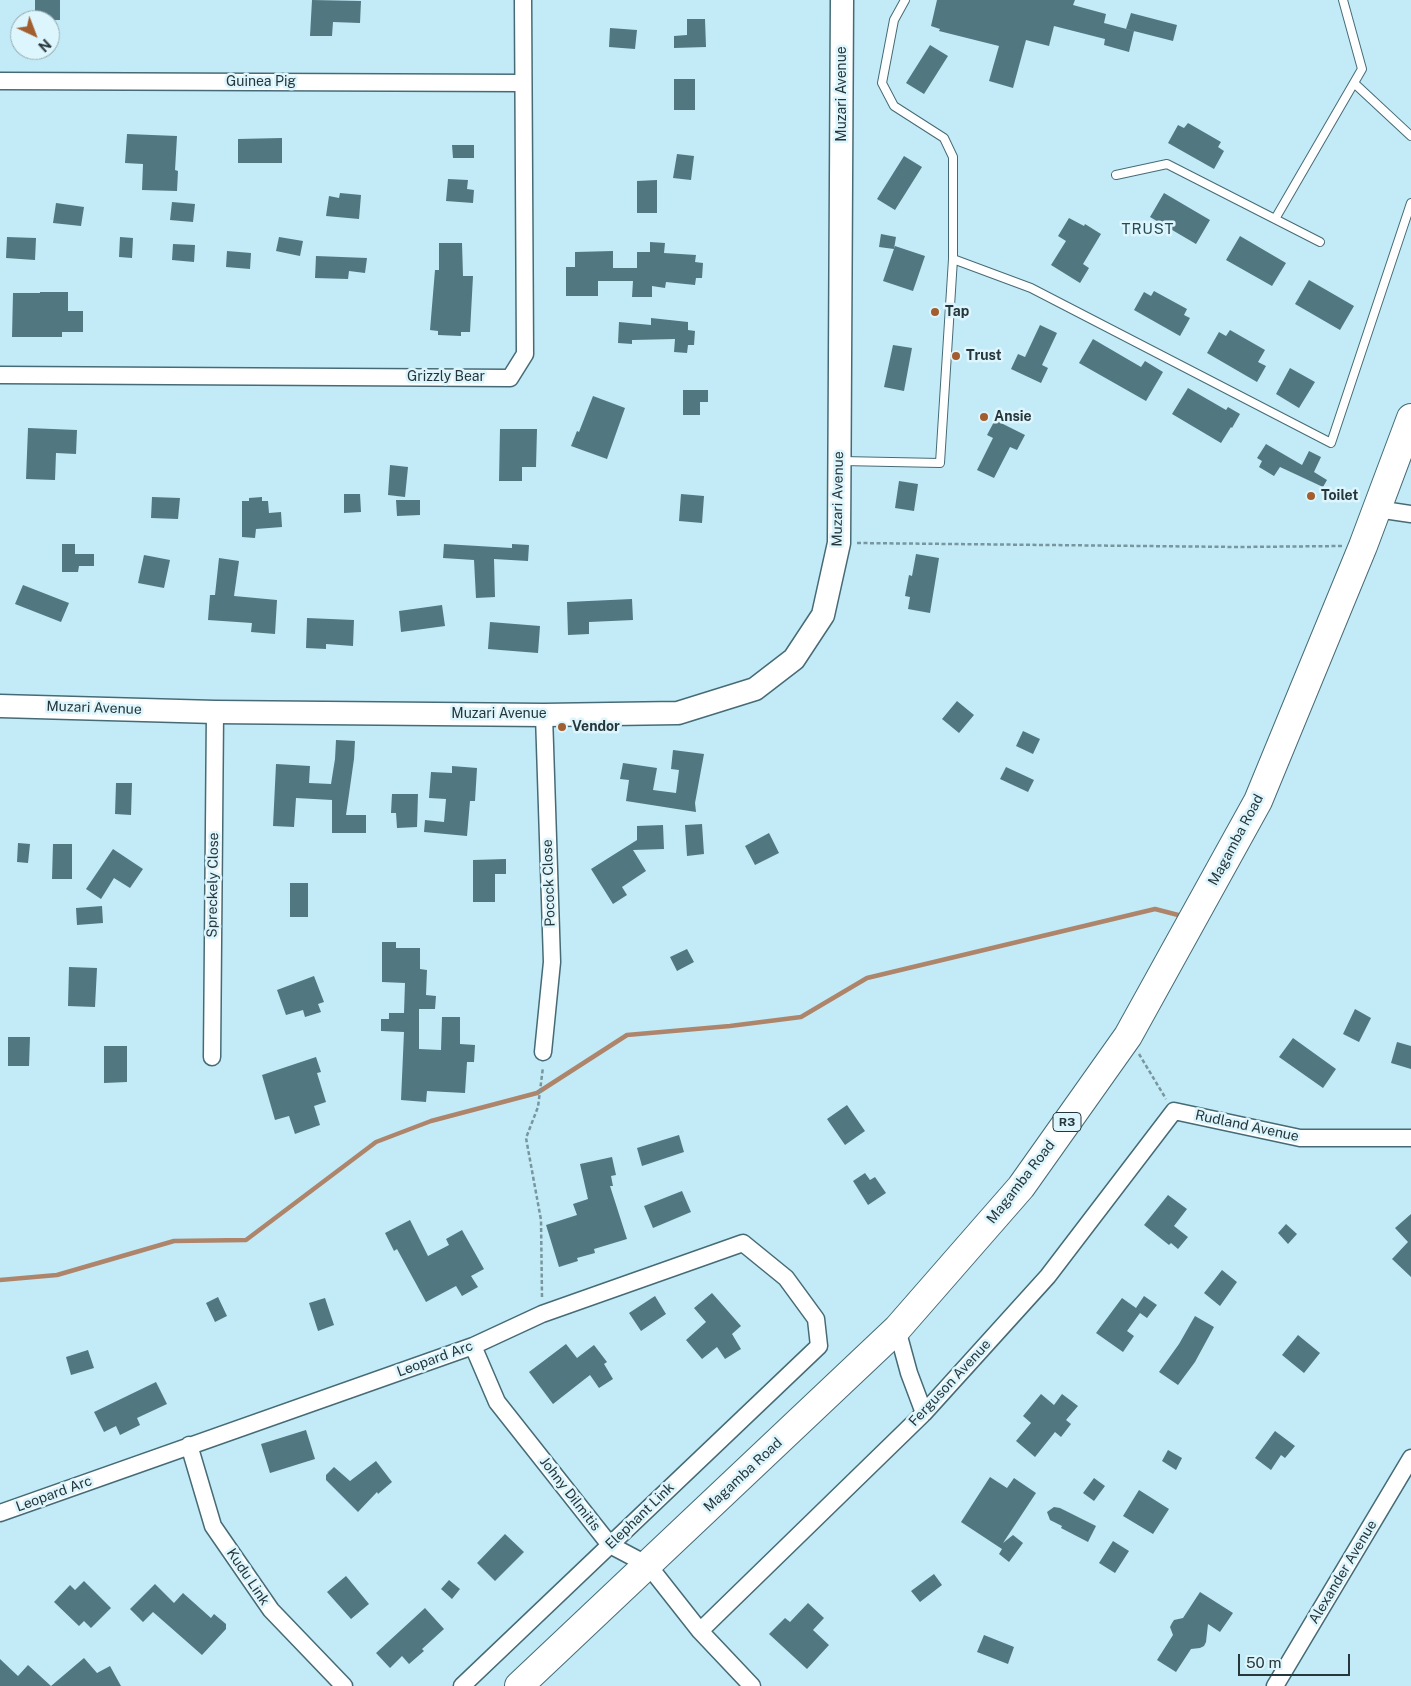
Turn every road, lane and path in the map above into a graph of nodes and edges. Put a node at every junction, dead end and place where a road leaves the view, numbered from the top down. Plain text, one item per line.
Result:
1 (523, 0) edge
2 (842, 0) edge
3 (905, 0) edge
4 (1343, 0) edge
5 (0, 81) edge
6 (522, 83) junction
7 (1354, 83) junction
8 (1411, 136) edge
9 (1116, 175) dead end
10 (1411, 204) edge
11 (1275, 219) junction
12 (1320, 242) dead end
13 (953, 259) junction
14 (0, 375) edge
15 (1411, 418) edge
16 (839, 461) junction
17 (1377, 508) junction
18 (1411, 514) edge
19 (839, 543) junction
20 (1363, 546) junction
21 (0, 706) edge
22 (215, 712) junction
23 (544, 715) junction
24 (1128, 1036) junction
25 (543, 1052) dead end
26 (212, 1057) dead end
27 (543, 1076) dead end
28 (1174, 1111) junction
29 (1411, 1138) edge
30 (542, 1314) junction
31 (897, 1329) junction
32 (473, 1346) junction
33 (818, 1346) joint
34 (924, 1412) junction
35 (189, 1445) junction
36 (1411, 1458) edge
37 (0, 1513) edge
38 (610, 1545) junction
39 (648, 1565) junction
40 (700, 1631) junction
41 (344, 1686) edge
42 (462, 1686) edge
43 (519, 1686) edge
44 (752, 1686) edge
45 (1275, 1686) edge

1 - 6 street, Grizzly Bear
2 - 16 street, Muzari Avenue
3 - 13 lane
4 - 7 lane
5 - 6 street, Guinea Pig
6 - 14 street, Grizzly Bear
7 - 8 lane
7 - 11 lane
9 - 11 lane
10 - 13 lane
11 - 12 lane
13 - 16 lane
15 - 17 highway, Magamba Road / R3
16 - 19 street, Muzari Avenue
17 - 18 street
17 - 20 highway, Magamba Road / R3
19 - 20 path
19 - 23 street, Muzari Avenue
20 - 24 highway, Magamba Road / R3
21 - 22 street, Muzari Avenue
22 - 23 street, Muzari Avenue
22 - 26 street, Spreckely Close
23 - 25 street, Pocock Close
24 - 28 path
24 - 31 highway, Magamba Road / R3
27 - 30 path
28 - 29 street, Rudland Avenue
28 - 34 street, Ferguson Avenue
30 - 32 street, Leopard Arc
30 - 33 street, Leopard Arc
31 - 34 street
31 - 39 highway, Magamba Road / R3
32 - 35 street, Leopard Arc
32 - 38 street, Johny Dilmitis
33 - 38 street, Elephant Link
34 - 40 street, Ferguson Avenue
35 - 37 street, Leopard Arc
35 - 41 street, Kudu Link
36 - 45 street, Alexander Avenue
38 - 39 street, Johny Dilmitis
38 - 42 street, Elephant Link
39 - 40 street, Johny Dilmitis
39 - 43 highway, Magamba Road / R3
40 - 44 street, Johny Dilmitis

